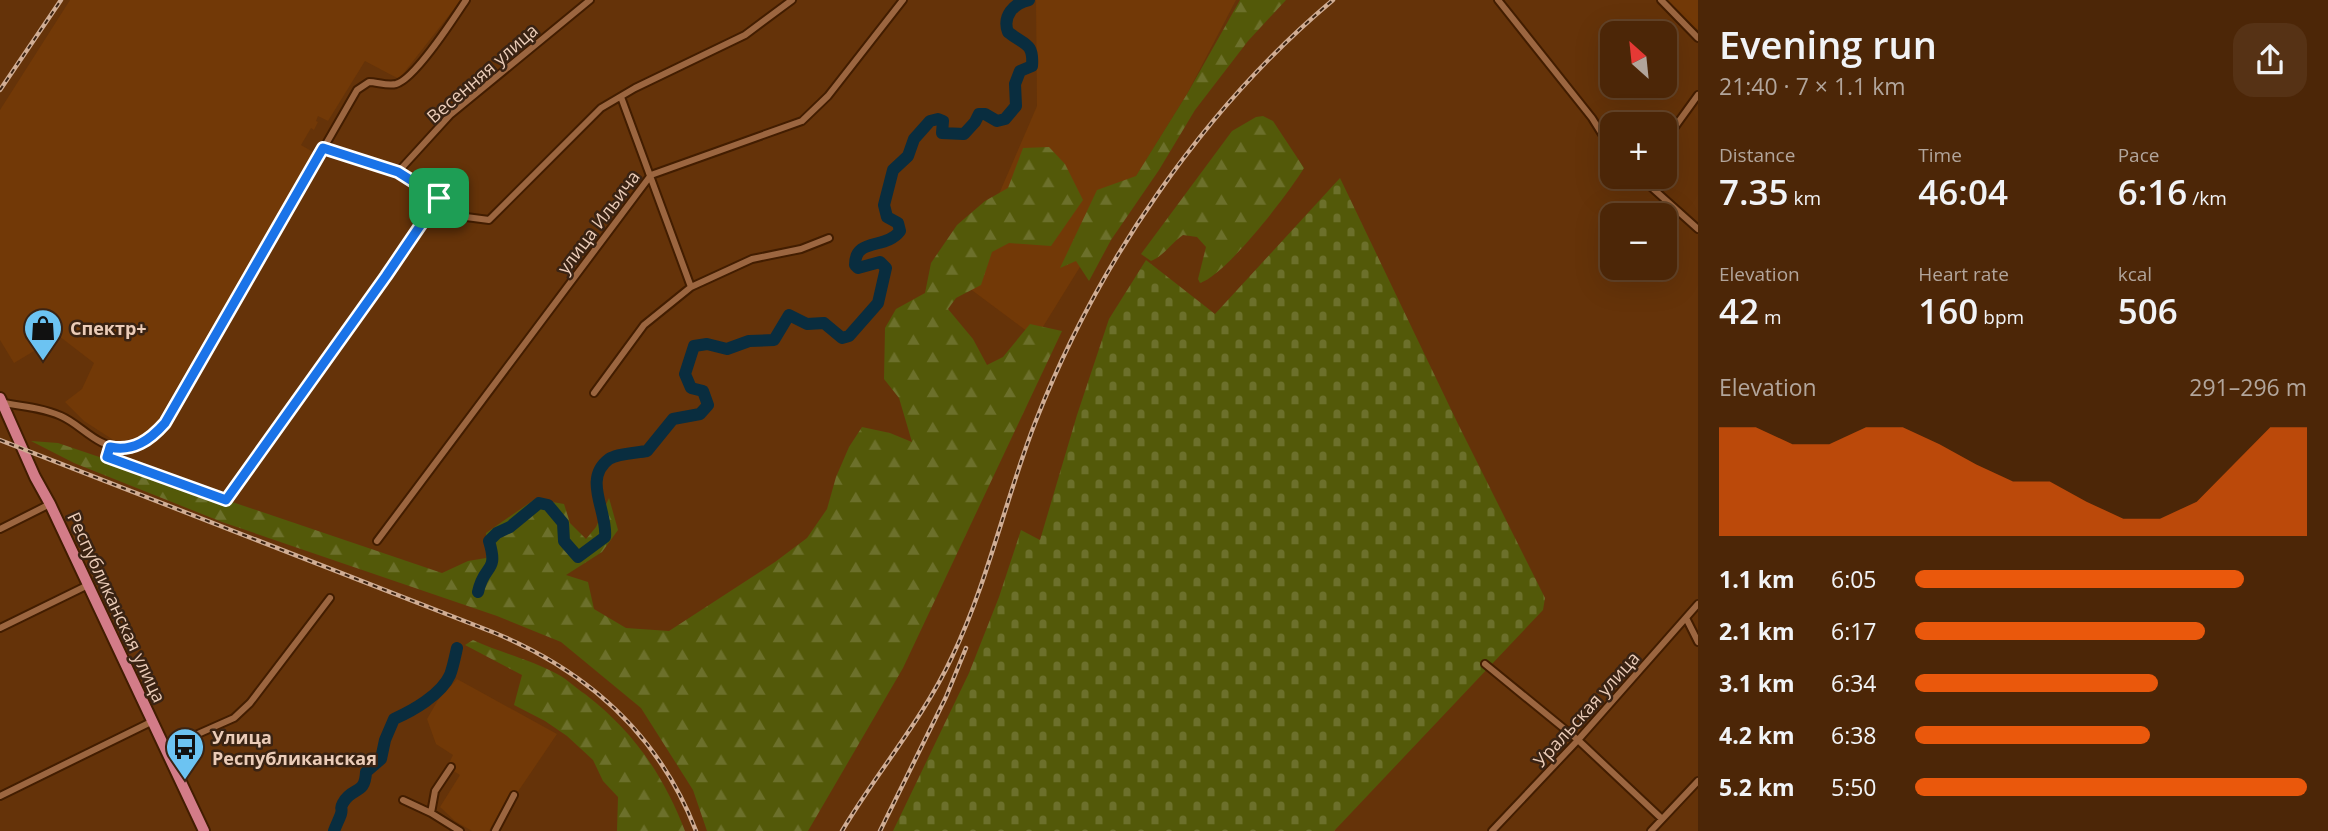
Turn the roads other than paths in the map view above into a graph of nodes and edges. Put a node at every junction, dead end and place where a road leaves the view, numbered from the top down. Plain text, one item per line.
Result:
1 (466, 0) edge
2 (590, 0) edge
3 (792, 0) edge
4 (903, 0) edge
5 (1498, 0) edge
6 (1661, 0) edge
7 (1698, 38) edge
8 (1698, 95) edge
9 (621, 97) junction
10 (1677, 124) edge
11 (1600, 131) edge
12 (323, 148) junction
13 (398, 172) junction
14 (651, 175) junction
15 (1653, 189) edge
16 (439, 198) junction
17 (1698, 229) edge
18 (829, 238) dead end
19 (691, 287) junction
20 (594, 393) dead end
21 (1, 400) edge
22 (110, 447) junction
23 (50, 504) junction
24 (0, 529) edge
25 (377, 541) dead end
26 (86, 586) junction
27 (330, 598) dead end
28 (1698, 604) edge
29 (1686, 618) junction
30 (0, 628) edge
31 (1698, 642) edge
32 (1485, 664) dead end
33 (151, 722) junction
34 (1578, 740) junction
35 (164, 749) junction
36 (451, 767) dead end
37 (1698, 781) edge
38 (514, 795) dead end
39 (0, 796) edge
40 (403, 800) dead end
41 (431, 813) junction
42 (1662, 819) junction
43 (204, 831) edge
44 (460, 831) edge
45 (495, 831) edge
46 (1492, 831) edge
47 (1651, 831) edge

1 - 12 street
2 - 13 street, Весенняя улица
3 - 9 street
4 - 14 street, улица Ильича
5 - 11 street
6 - 7 street
8 - 10 street
9 - 14 street
9 - 16 street
12 - 13 street
12 - 22 street
13 - 16 street
14 - 19 street
14 - 25 street, улица Ильича
15 - 17 street
16 - 22 street
18 - 19 street
19 - 20 street
21 - 22 street
21 - 23 main road, Республиканская улица
23 - 24 street
23 - 26 main road, Республиканская улица
26 - 30 street
26 - 33 main road, Республиканская улица
27 - 35 street
28 - 29 street, Уральская улица
29 - 31 street
29 - 34 street, Уральская улица
32 - 34 street
33 - 35 main road, Республиканская улица
33 - 39 street
34 - 42 street
34 - 46 street, Уральская улица
35 - 43 main road, Республиканская улица
36 - 41 street
37 - 42 street
38 - 45 street
40 - 41 street
41 - 44 street
42 - 47 street

